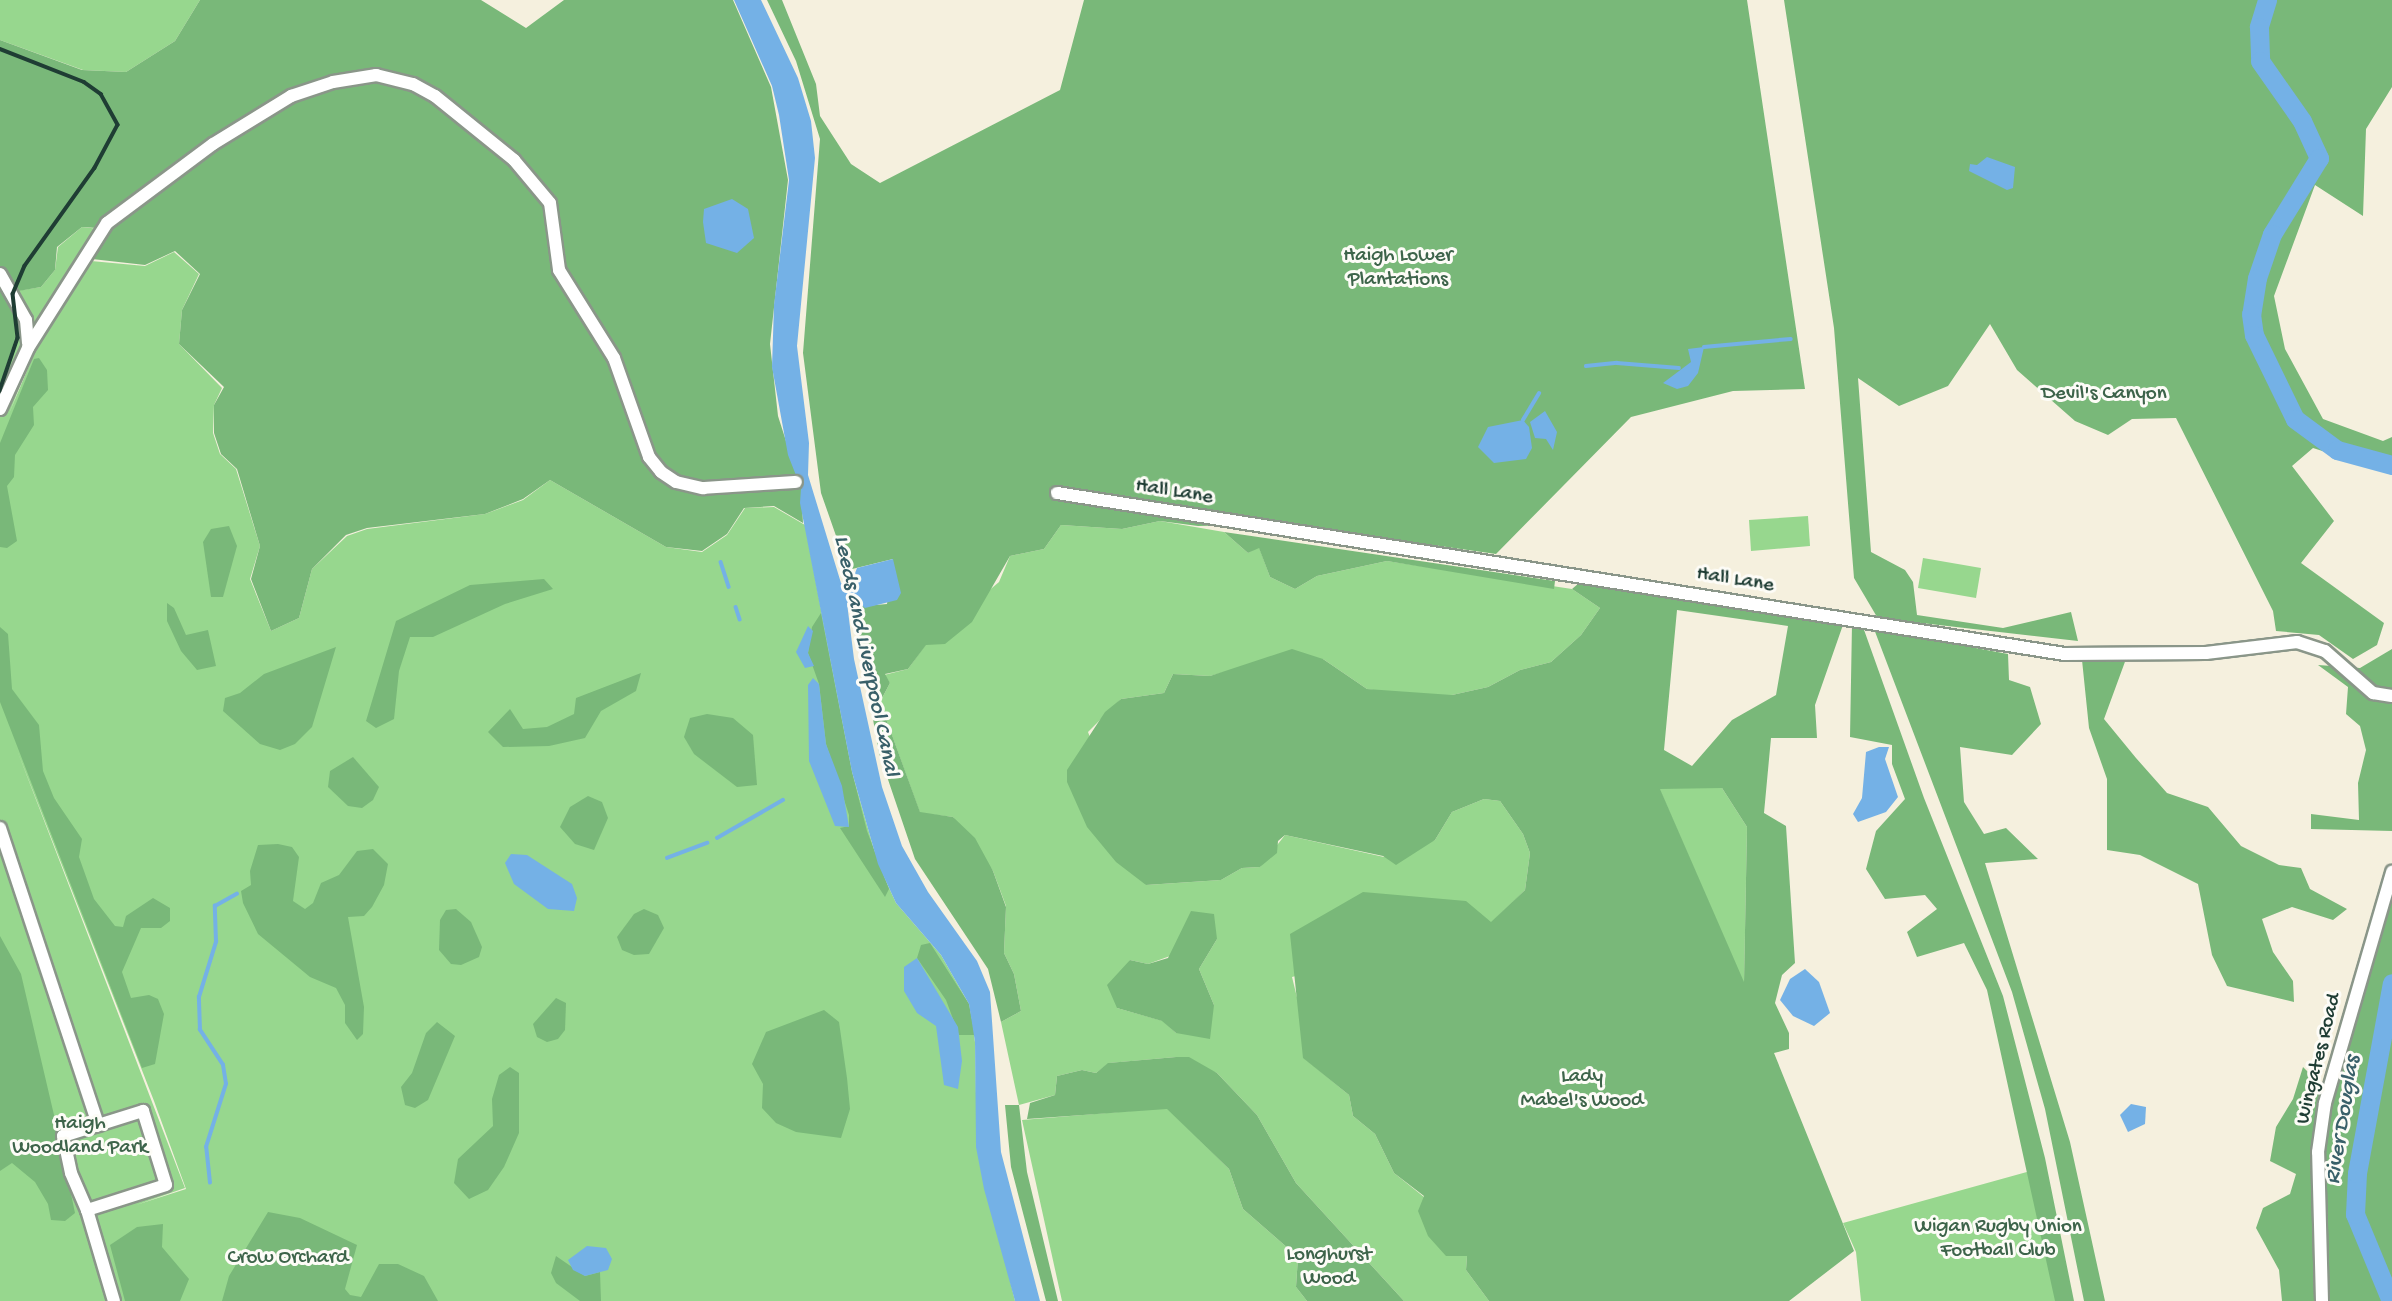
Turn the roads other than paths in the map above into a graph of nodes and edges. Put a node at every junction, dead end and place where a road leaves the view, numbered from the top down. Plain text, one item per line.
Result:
1 (0, 274) edge
2 (28, 348) junction
3 (0, 409) edge
4 (796, 482) dead end
5 (1056, 493) dead end
6 (2392, 696) edge
7 (0, 828) edge
8 (2392, 872) edge
9 (98, 1125) junction
10 (87, 1210) junction
11 (114, 1301) edge
12 (2322, 1301) edge

1 - 2 street
2 - 3 street
2 - 4 street
5 - 6 street, Hall Lane
7 - 9 street
8 - 12 street, Wingates Road
9 - 10 street
9 - 10 street
10 - 11 street

